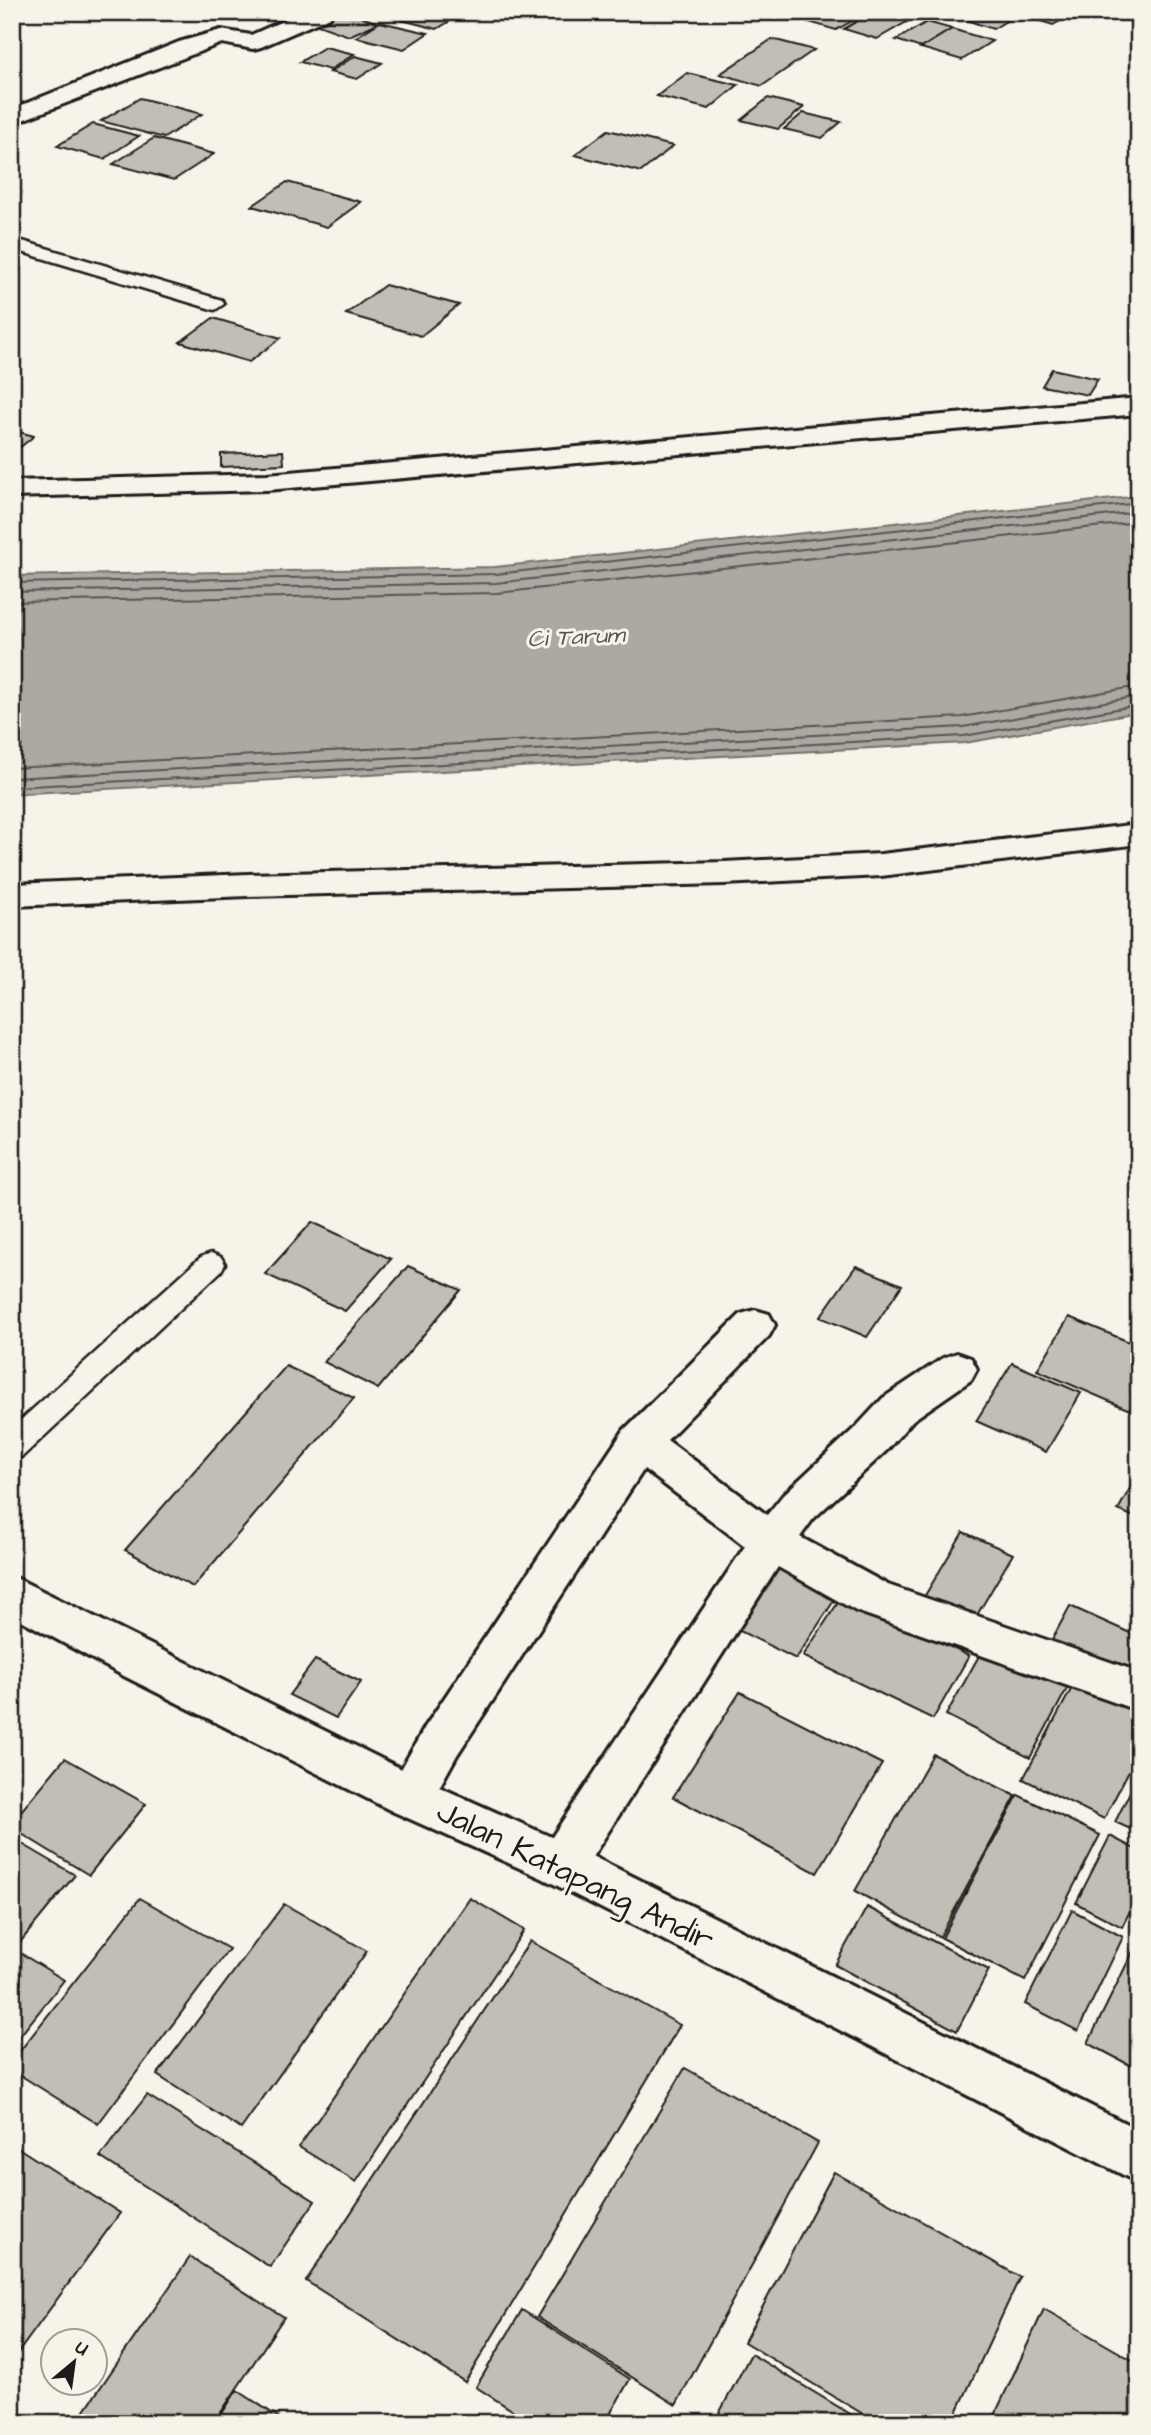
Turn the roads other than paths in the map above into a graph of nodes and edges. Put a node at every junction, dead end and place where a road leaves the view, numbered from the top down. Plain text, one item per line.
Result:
1 (322, 12) edge
2 (12, 117) edge
3 (12, 243) edge
4 (215, 304) dead end
5 (1139, 406) edge
6 (12, 489) edge
7 (1139, 834) edge
8 (12, 895) edge
9 (211, 1265) dead end
10 (755, 1325) dead end
11 (957, 1369) dead end
12 (639, 1442) junction
13 (12, 1447) edge
14 (771, 1542) junction
15 (12, 1594) edge
16 (1139, 1692) edge
17 (409, 1796) junction
18 (561, 1864) junction
19 (1139, 2157) edge

1 - 2 street
3 - 4 lane
5 - 6 street
7 - 8 street
9 - 13 lane
10 - 12 street
11 - 14 street
12 - 14 street
12 - 17 street
14 - 16 street
14 - 18 street
15 - 17 street, Jalan Katapang Andir
17 - 18 street, Jalan Katapang Andir
18 - 19 street, Jalan Katapang Andir

